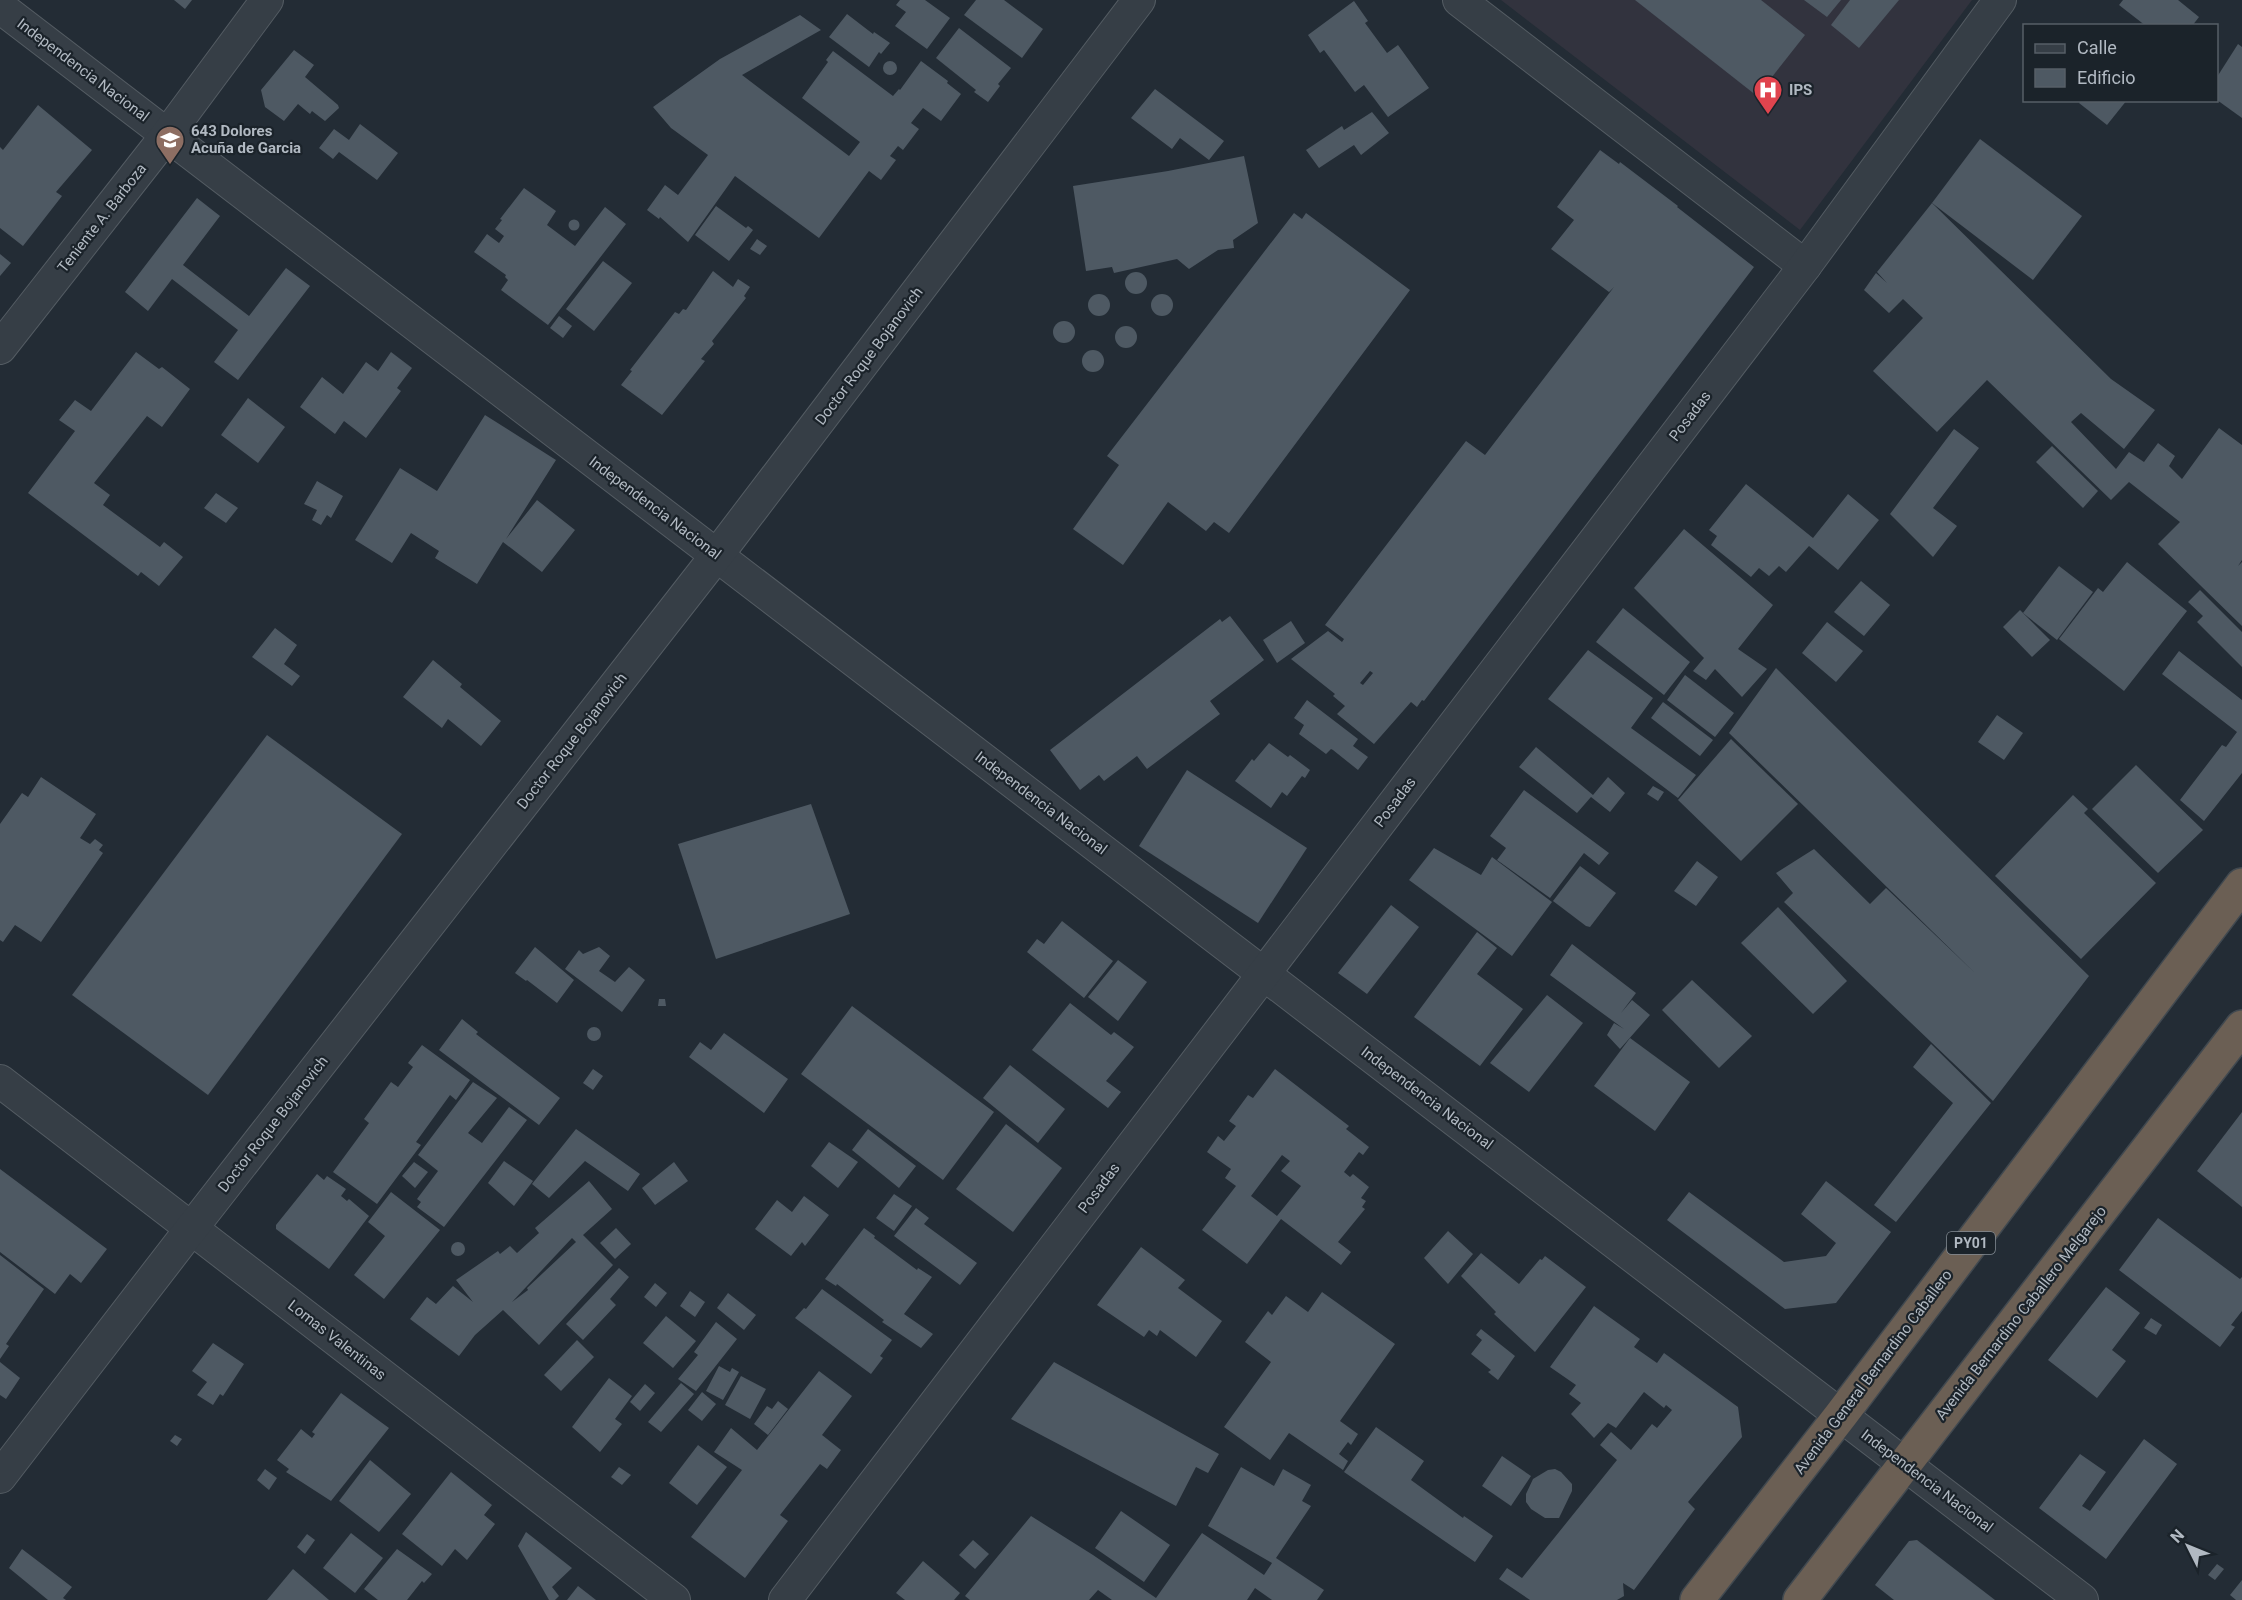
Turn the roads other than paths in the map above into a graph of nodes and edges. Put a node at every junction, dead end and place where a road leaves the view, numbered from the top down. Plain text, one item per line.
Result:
1 (267, 0) edge
2 (1139, 0) edge
3 (1459, 0) edge
4 (2000, 0) edge
5 (0, 7) edge
6 (167, 135) junction
7 (1805, 266) junction
8 (0, 348) edge
9 (717, 555) junction
10 (2242, 885) edge
11 (1263, 973) junction
12 (2242, 1027) edge
13 (0, 1081) edge
14 (192, 1228) junction
15 (1841, 1415) junction
16 (1905, 1464) junction
17 (0, 1477) edge
18 (674, 1600) edge
19 (785, 1600) edge
20 (1697, 1600) edge
21 (1800, 1600) edge
22 (2082, 1600) edge

1 - 6 street, Teniente A. Barboza
2 - 9 street, Doctor Roque Bojanovich
3 - 7 street
4 - 7 street, Posadas
5 - 6 street, Independencia Nacional
6 - 8 street, Teniente A. Barboza
6 - 9 street, Independencia Nacional
7 - 11 street, Posadas
9 - 11 street, Independencia Nacional
9 - 14 street, Doctor Roque Bojanovich
10 - 15 highway, Avenida General Bernardino Caballero / PY01
11 - 15 street, Independencia Nacional
11 - 19 street, Posadas
12 - 16 highway, Avenida Bernardino Caballero Melgarejo
13 - 14 street, Lomas Valentinas
14 - 17 street, Doctor Roque Bojanovich
14 - 18 street, Lomas Valentinas
15 - 16 street, Independencia Nacional
15 - 20 highway, Avenida General Bernardino Caballero / PY01
16 - 21 highway, Avenida Bernardino Caballero Melgarejo
16 - 22 street, Independencia Nacional

